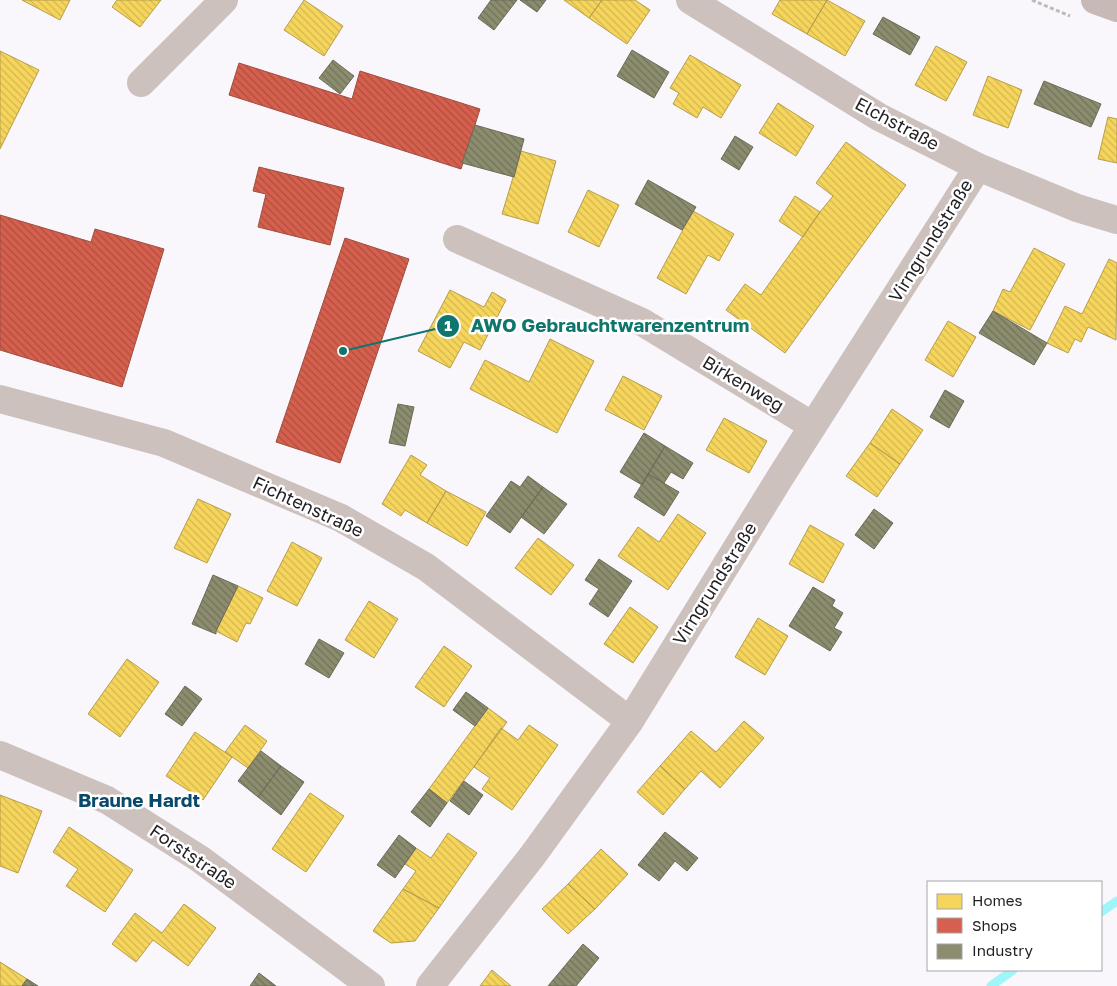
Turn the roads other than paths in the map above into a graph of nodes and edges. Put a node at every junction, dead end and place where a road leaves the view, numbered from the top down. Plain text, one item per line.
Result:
1 (224, 0) edge
2 (690, 0) edge
3 (1096, 0) edge
4 (1117, 8) edge
5 (141, 83) dead end
6 (978, 166) junction
7 (1117, 220) edge
8 (457, 239) dead end
9 (0, 399) edge
10 (813, 426) junction
11 (630, 721) junction
12 (0, 755) edge
13 (371, 986) edge
14 (430, 986) edge

1 - 5 street
2 - 6 street, Elchstraße
3 - 4 main road
6 - 7 street, Elchstraße
6 - 10 street, Virngrundstraße
8 - 10 street, Birkenweg
9 - 11 street, Fichtenstraße
10 - 11 street, Virngrundstraße
11 - 14 street, Virngrundstraße
12 - 13 street, Forststraße

